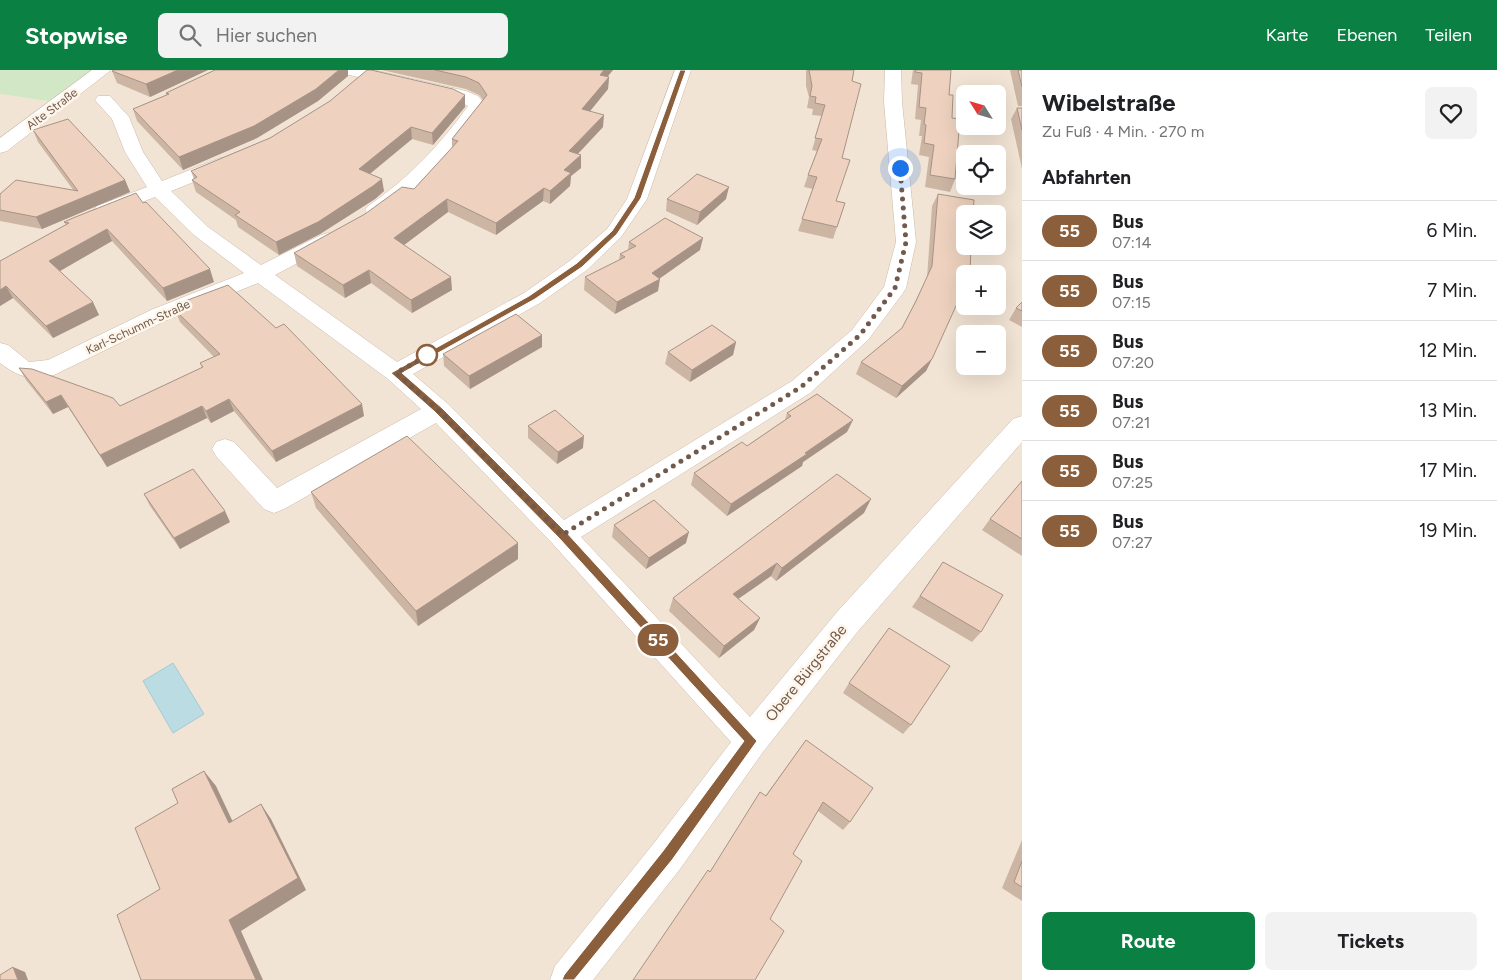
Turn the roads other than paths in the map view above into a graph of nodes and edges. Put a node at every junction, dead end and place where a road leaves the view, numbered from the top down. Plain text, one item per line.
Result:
1 (103, 70) edge
2 (683, 70) edge
3 (893, 70) edge
4 (358, 72) edge
5 (345, 90) edge
6 (104, 100) dead end
7 (0, 147) edge
8 (242, 155) edge
9 (158, 189) junction
10 (86, 218) edge
11 (260, 274) junction
12 (0, 351) edge
13 (396, 373) junction
14 (438, 410) junction
15 (1022, 425) edge
16 (225, 449) dead end
17 (562, 535) junction
18 (751, 741) junction
19 (569, 980) edge

1 - 7 street, Alte Straße
2 - 13 street
3 - 17 street
4 - 5 street
4 - 11 street, Karl-Schumm-Straße
6 - 9 street
8 - 9 street
9 - 10 street
9 - 11 street
11 - 12 street, Karl-Schumm-Straße
11 - 13 street
13 - 14 street
14 - 16 street
14 - 17 street
15 - 18 street, Obere Bürgstraße
17 - 18 street
18 - 19 street, Obere Bürgstraße

